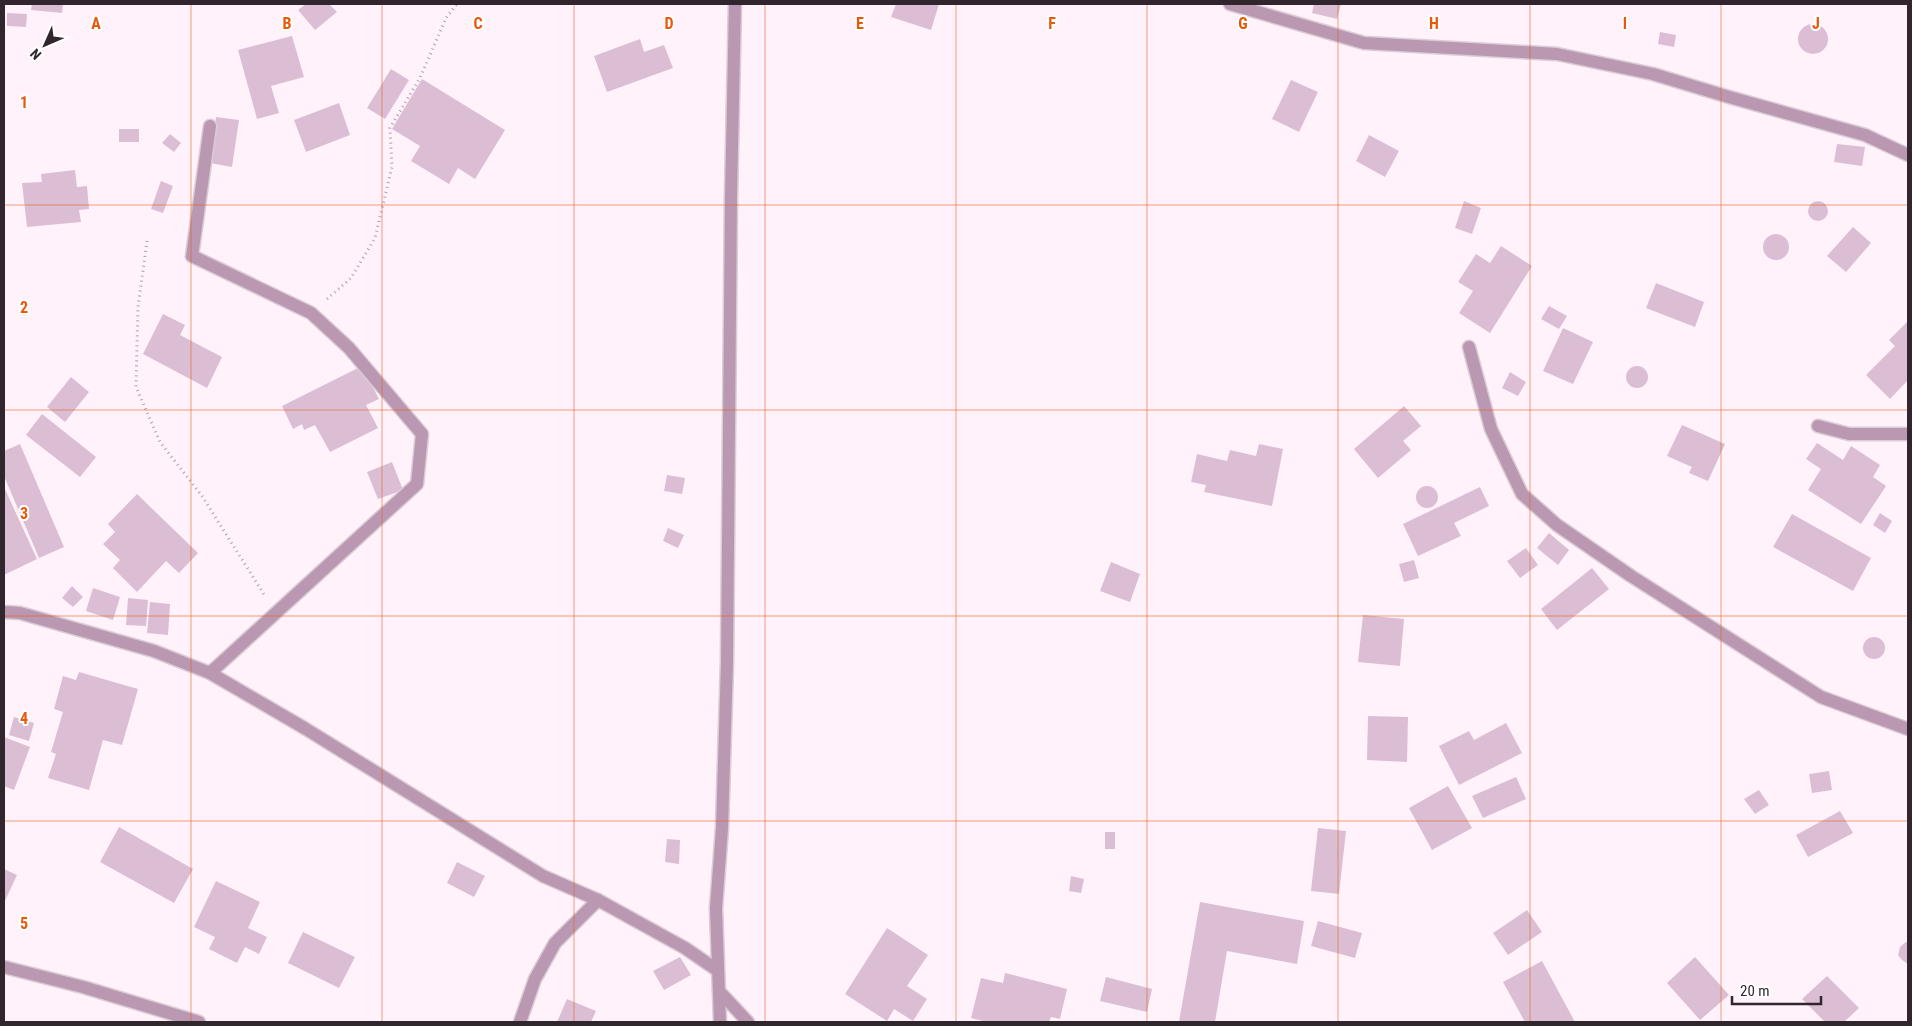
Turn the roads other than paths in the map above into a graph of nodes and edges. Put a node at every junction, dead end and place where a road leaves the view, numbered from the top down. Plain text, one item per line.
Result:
1 (735, 4) edge
2 (1230, 4) edge
3 (210, 126) dead end
4 (1908, 154) edge
5 (1469, 347) dead end
6 (1818, 426) dead end
7 (1908, 434) edge
8 (4, 612) edge
9 (210, 674) junction
10 (1908, 729) edge
11 (598, 900) junction
12 (4, 968) edge
13 (717, 970) junction
14 (719, 991) junction
15 (199, 1022) edge
16 (520, 1022) edge
17 (720, 1022) edge
18 (748, 1022) edge

1 - 13 street
2 - 4 street
3 - 9 street
5 - 10 street
6 - 7 street
8 - 9 street
9 - 11 street
11 - 13 street
11 - 16 street
12 - 15 street
13 - 14 street
14 - 17 street
14 - 18 street

